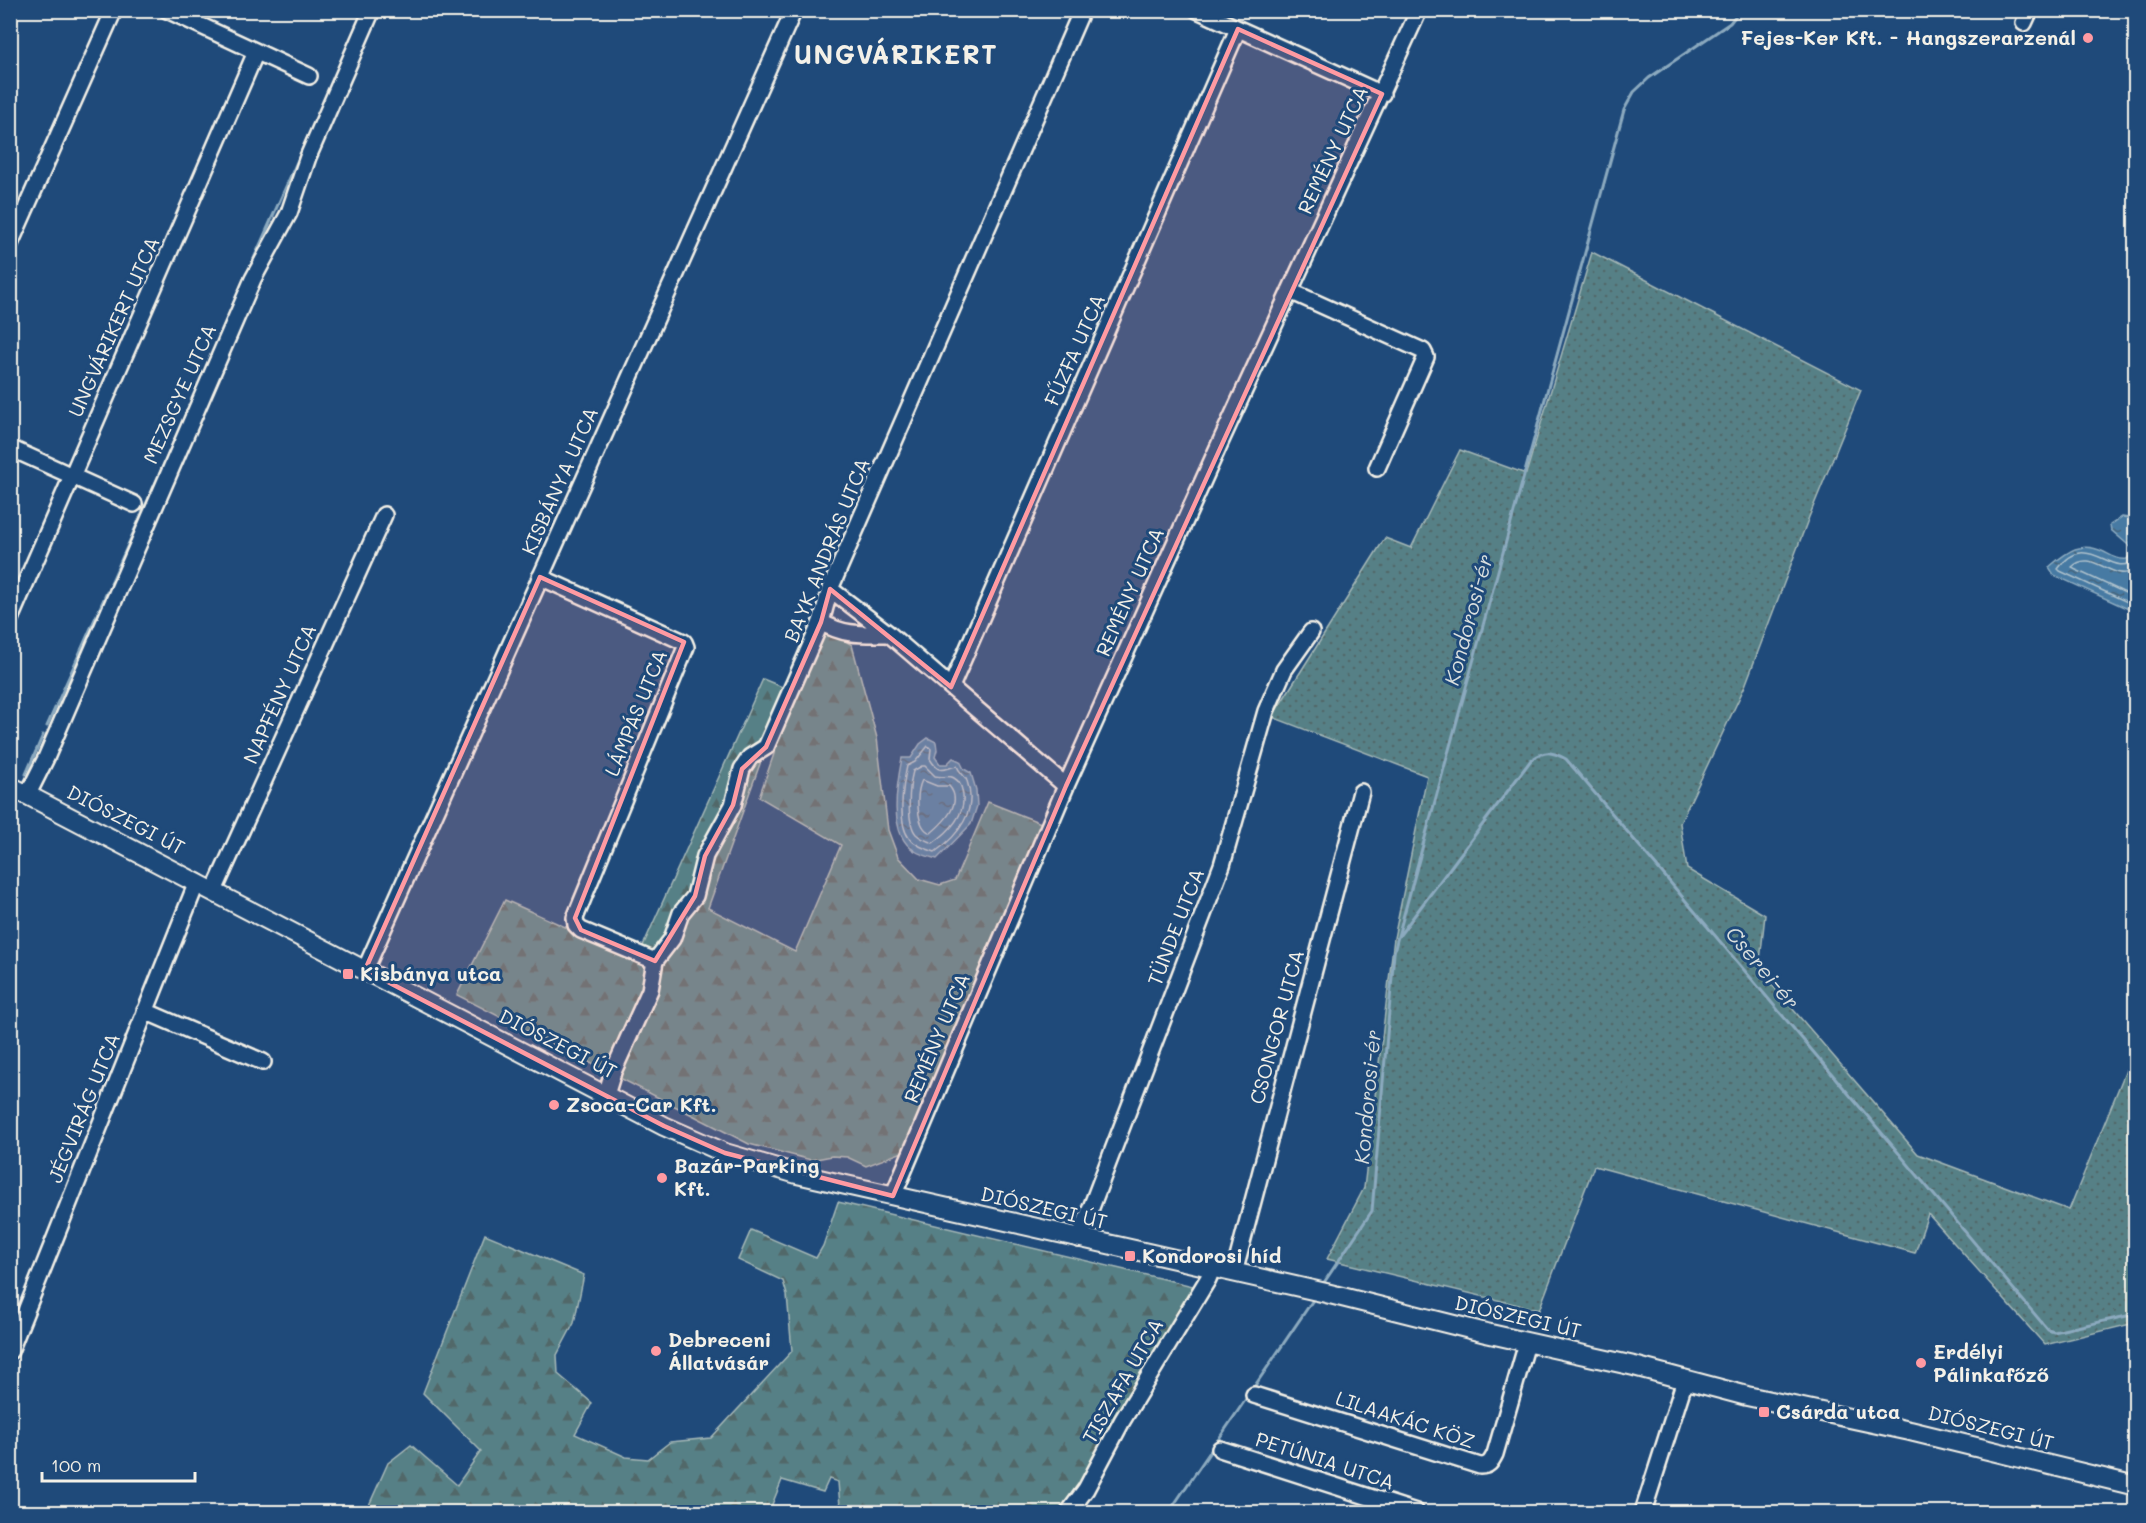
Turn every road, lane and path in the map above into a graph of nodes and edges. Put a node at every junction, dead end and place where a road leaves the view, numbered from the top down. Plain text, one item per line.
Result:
1 (114, 10) edge
2 (167, 10) edge
3 (372, 10) edge
4 (794, 10) edge
5 (1082, 10) edge
6 (1197, 10) edge
7 (1419, 10) edge
8 (1238, 29) junction
9 (256, 52) junction
10 (309, 76) dead end
11 (1382, 94) junction
12 (10, 244) edge
13 (1290, 291) junction
14 (10, 448) edge
15 (1377, 468) dead end
16 (72, 476) junction
17 (134, 504) dead end
18 (384, 514) dead end
19 (540, 577) junction
20 (830, 589) junction
21 (10, 619) edge
22 (821, 622) junction
23 (1311, 632) dead end
24 (889, 634) junction
25 (951, 687) junction
26 (10, 786) edge
27 (1066, 786) junction
28 (1361, 792) dead end
29 (27, 796) junction
30 (196, 882) junction
31 (214, 891) junction
32 (656, 961) junction
33 (365, 970) junction
34 (145, 1011) junction
35 (263, 1062) dead end
36 (606, 1095) junction
37 (893, 1196) junction
38 (1078, 1239) junction
39 (1212, 1269) junction
40 (1234, 1273) junction
41 (1527, 1343) junction
42 (10, 1351) edge
43 (1685, 1380) junction
44 (1254, 1395) dead end
45 (1220, 1449) dead end
46 (2136, 1486) edge
47 (1069, 1512) edge
48 (1416, 1512) edge
49 (1643, 1512) edge

1 - 12 street
2 - 9 street
3 - 29 street, MEZSGYE UTCA
4 - 19 street, KISBÁNYA UTCA
5 - 20 street, BAYK ANDRÁS UTCA
6 - 8 street
7 - 11 street, REMÉNY UTCA
8 - 11 street
8 - 25 street, FŰZFA UTCA
9 - 10 street
9 - 16 street, UNGVÁRIKERT UTCA
11 - 13 street, REMÉNY UTCA
13 - 15 street
13 - 27 street, REMÉNY UTCA
14 - 16 street
16 - 17 street
16 - 21 street, UNGVÁRIKERT UTCA
18 - 31 street, NAPFÉNY UTCA
19 - 32 street, LÁMPÁS UTCA
19 - 33 street, KISBÁNYA UTCA
20 - 22 street, BAYK ANDRÁS UTCA
20 - 24 street
22 - 24 street
22 - 32 street, BAYK ANDRÁS UTCA
23 - 38 street, TÜNDE UTCA
24 - 25 street
25 - 27 street
26 - 29 main road, DIÓSZEGI ÚT
27 - 37 street, REMÉNY UTCA
28 - 40 street, CSONGOR UTCA
29 - 30 main road, DIÓSZEGI ÚT
30 - 31 main road, DIÓSZEGI ÚT
30 - 34 street, JÉGVIRÁG UTCA
31 - 33 main road, DIÓSZEGI ÚT
32 - 36 street, BAYK ANDRÁS UTCA
33 - 36 main road, DIÓSZEGI ÚT
34 - 35 street
34 - 42 street, JÉGVIRÁG UTCA
36 - 37 main road, DIÓSZEGI ÚT
37 - 38 main road, DIÓSZEGI ÚT
38 - 39 main road, DIÓSZEGI ÚT
39 - 40 main road, DIÓSZEGI ÚT
39 - 47 street, TISZAFA UTCA
40 - 41 main road, DIÓSZEGI ÚT
41 - 43 main road, DIÓSZEGI ÚT
41 - 44 street, LILAAKÁC KÖZ
43 - 46 main road, DIÓSZEGI ÚT
43 - 49 street
45 - 48 street, PETÚNIA UTCA

